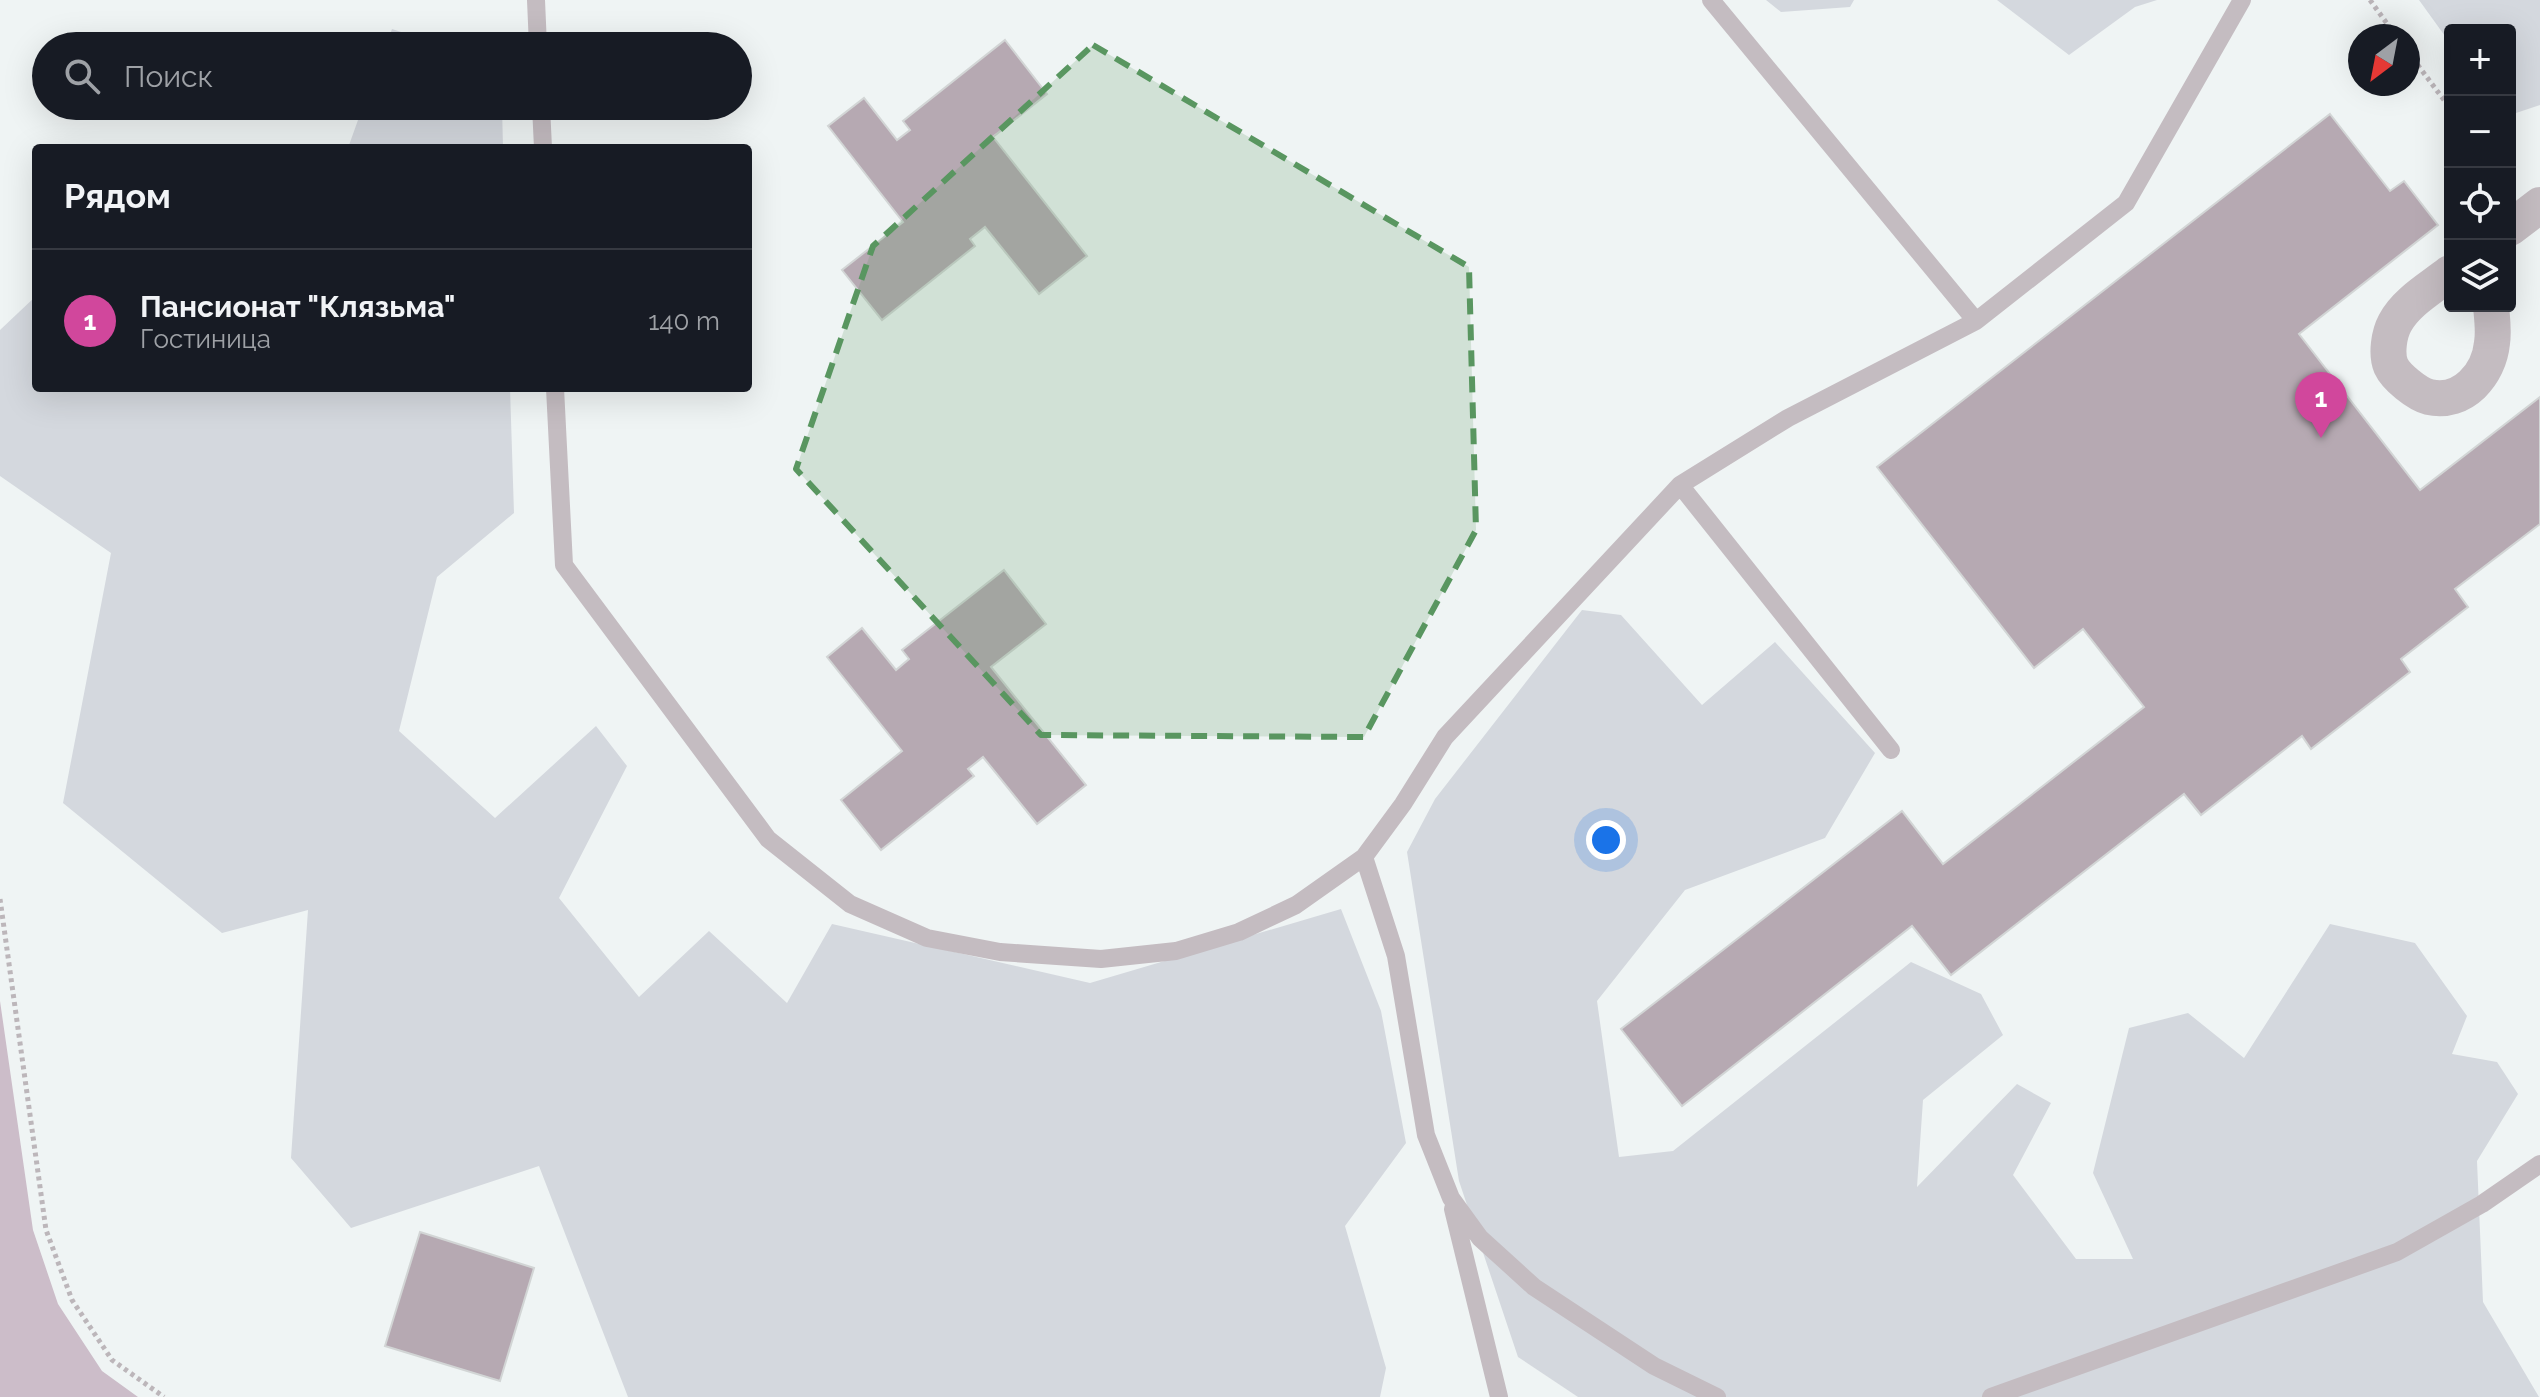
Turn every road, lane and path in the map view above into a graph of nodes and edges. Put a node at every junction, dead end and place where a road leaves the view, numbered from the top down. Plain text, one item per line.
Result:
1 (536, 0) edge
2 (1711, 0) edge
3 (2242, 0) edge
4 (2370, 0) edge
5 (2387, 24) edge
6 (537, 32) edge
7 (2420, 68) edge
8 (2444, 100) edge
9 (542, 120) edge
10 (543, 144) edge
11 (2540, 205) edge
12 (2516, 223) edge
13 (2444, 278) edge
14 (2491, 312) edge
15 (1976, 321) junction
16 (555, 392) edge
17 (1680, 485) junction
18 (1891, 750) dead end
19 (1364, 857) junction
20 (0, 899) edge
21 (2540, 1164) edge
22 (1451, 1198) junction
23 (164, 1397) edge
24 (1499, 1397) edge
25 (1717, 1397) edge
26 (1991, 1397) edge

1 - 6 lane
2 - 15 lane
3 - 15 lane
4 - 5 path
7 - 8 path
9 - 10 lane
11 - 12 street
13 - 14 street
15 - 17 lane
16 - 19 lane
17 - 18 lane
17 - 19 lane
19 - 22 lane
20 - 23 path
21 - 26 lane
22 - 24 lane
22 - 25 lane

